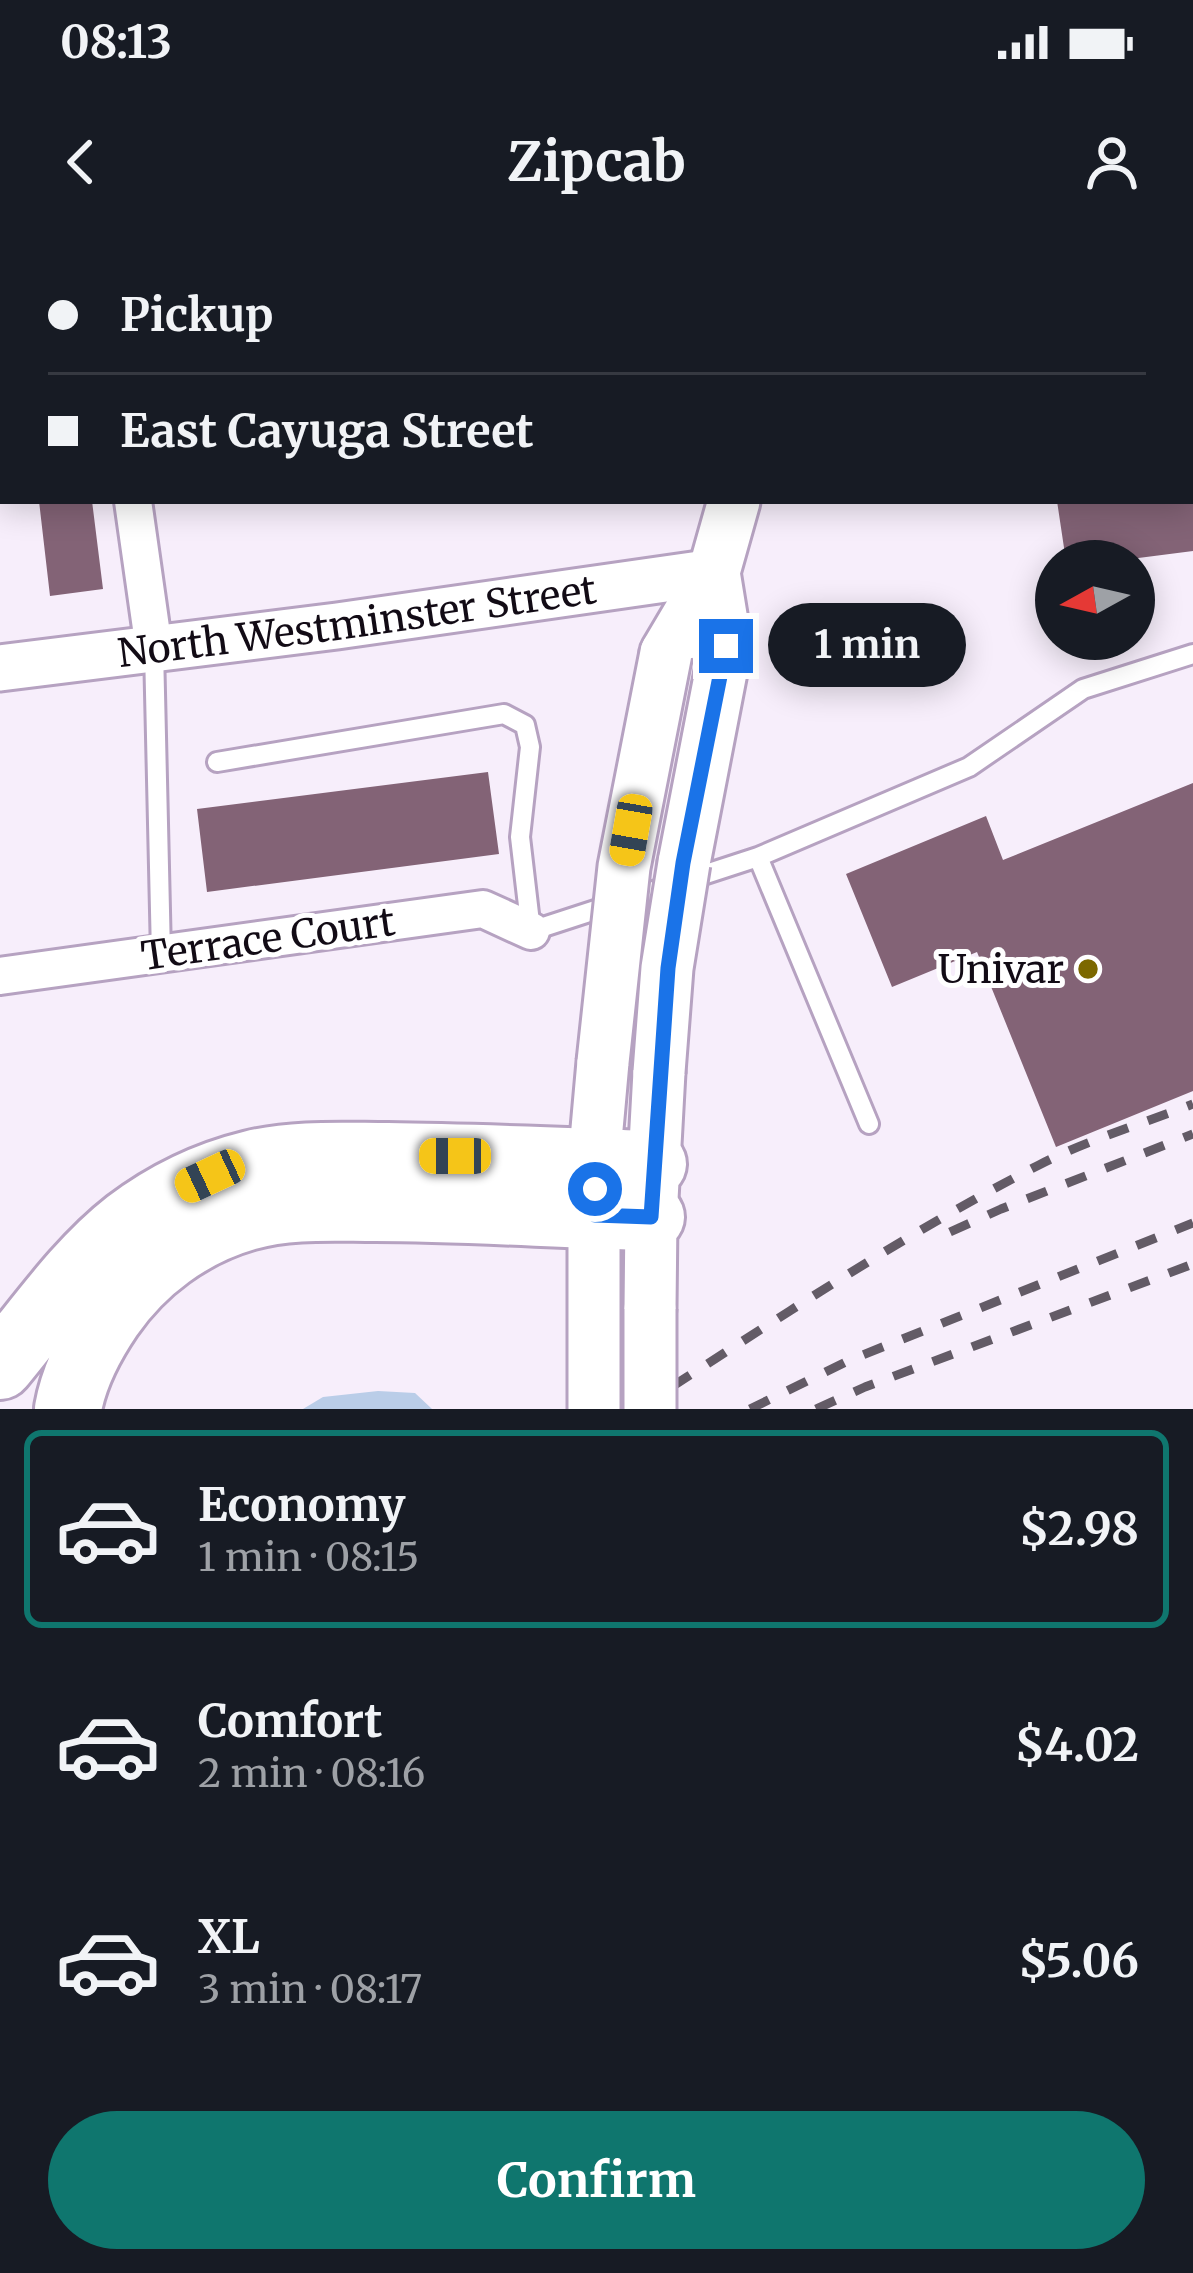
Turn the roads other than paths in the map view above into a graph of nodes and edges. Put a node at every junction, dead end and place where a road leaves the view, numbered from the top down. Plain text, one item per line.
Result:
1 (133, 504) edge
2 (733, 504) edge
3 (714, 572) junction
4 (154, 650) junction
5 (1193, 654) edge
6 (0, 668) edge
7 (217, 762) dead end
8 (758, 856) junction
9 (531, 931) junction
10 (161, 954) junction
11 (0, 976) edge
12 (869, 1124) dead end
13 (623, 1190) junction
14 (0, 1366) edge
15 (68, 1409) edge
16 (594, 1409) edge
17 (650, 1409) edge

1 - 4 street
2 - 3 main road
3 - 4 street, North Westminster Street
3 - 13 main road, bridge
3 - 13 main road, bridge
4 - 6 street, North Westminster Street
4 - 10 lane
5 - 8 lane
7 - 9 lane
8 - 9 lane
8 - 12 lane
9 - 10 street, Terrace Court
10 - 11 street, Terrace Court
13 - 14 highway
13 - 15 highway
13 - 16 main road
13 - 17 main road, bridge

